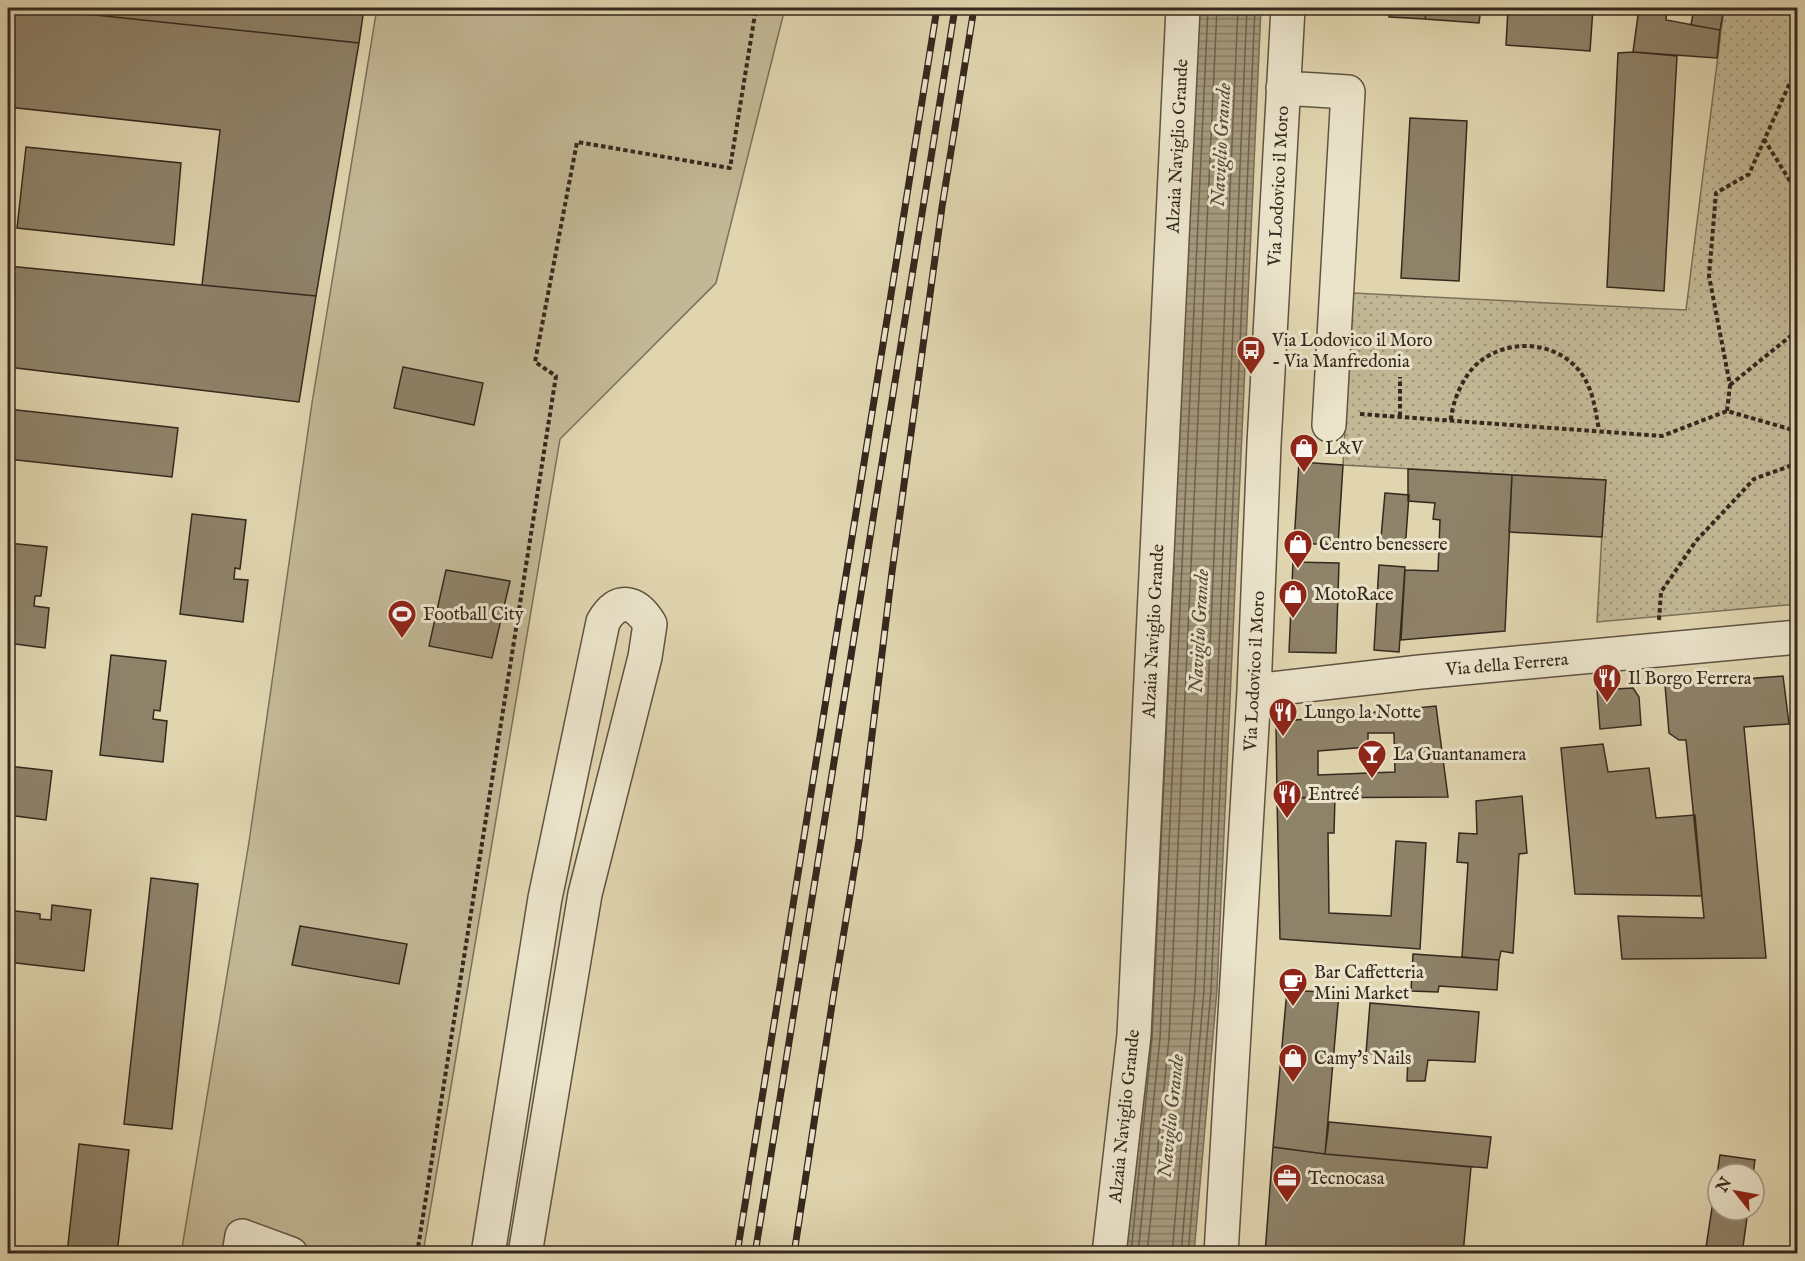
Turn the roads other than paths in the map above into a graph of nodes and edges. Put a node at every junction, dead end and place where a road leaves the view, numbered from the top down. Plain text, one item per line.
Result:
1 (1183, 8) edge
2 (1288, 8) edge
3 (1283, 88) junction
4 (1329, 419) road end
5 (1797, 637) edge
6 (1254, 691) junction
7 (239, 1254) edge
8 (291, 1254) edge
9 (488, 1254) edge
10 (525, 1254) edge
11 (1109, 1254) edge
12 (1221, 1254) edge

1 - 11 street, Alzaia Naviglio Grande
2 - 3 street, Via Lodovico il Moro
3 - 4 street, Via Lodovico il Moro
3 - 6 street, Via Lodovico il Moro
5 - 6 street, Via della Ferrera
6 - 12 street, Via Lodovico il Moro
7 - 8 street
9 - 10 street

